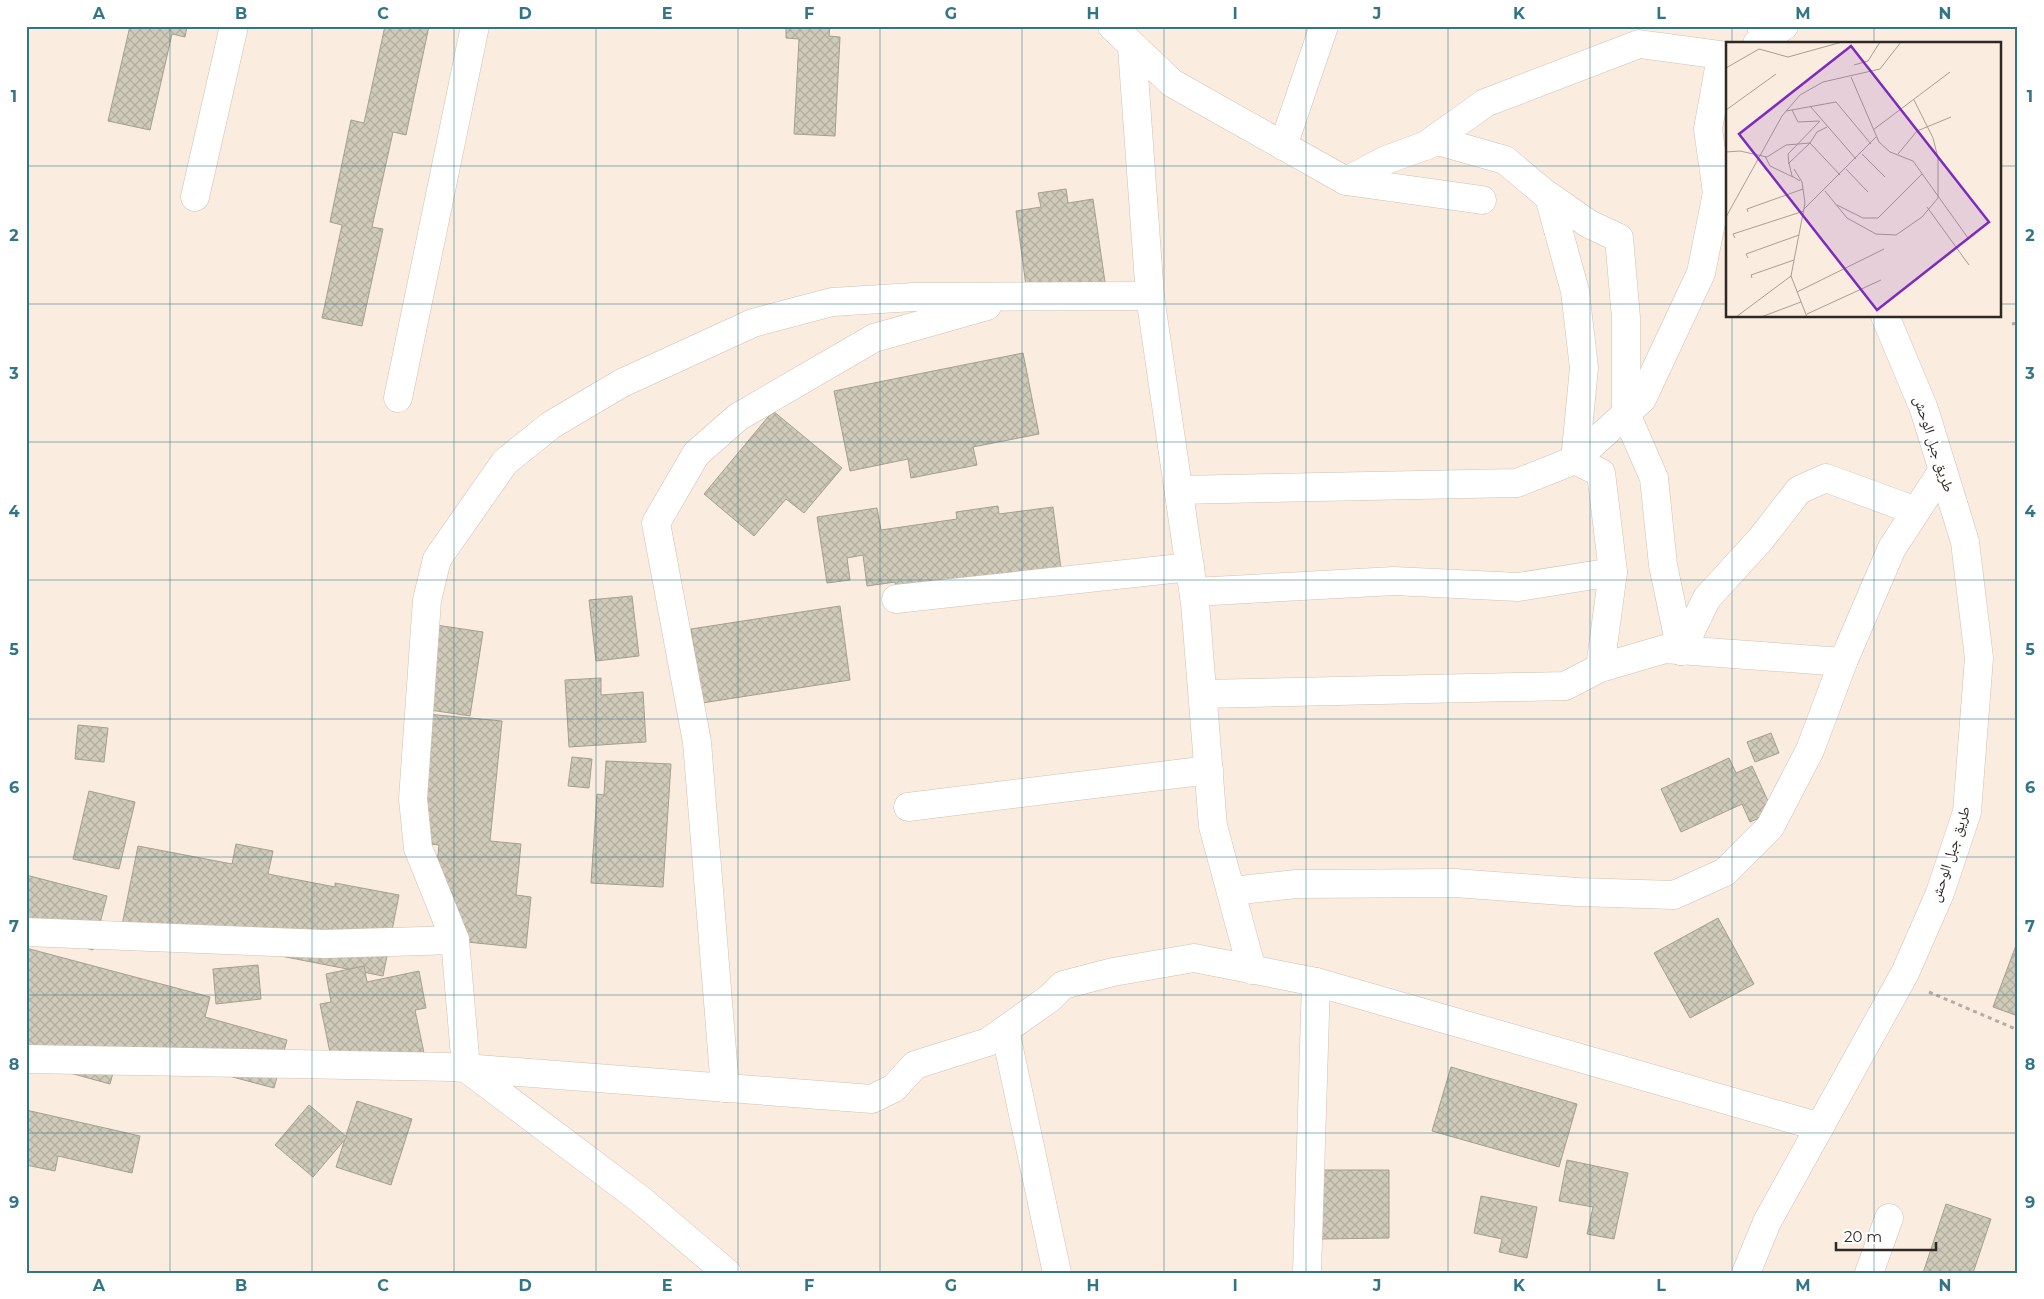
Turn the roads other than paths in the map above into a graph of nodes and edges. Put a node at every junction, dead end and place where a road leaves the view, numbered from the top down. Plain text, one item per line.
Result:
1 (234, 26) edge
2 (475, 26) edge
3 (1324, 26) edge
4 (1123, 34) edge
5 (1726, 56) edge
6 (1726, 63) edge
7 (1283, 146) junction
8 (1424, 146) junction
9 (1346, 181) junction
10 (1546, 194) junction
11 (195, 197) dead end
12 (1482, 200) dead end
13 (1022, 296) junction
14 (1150, 296) junction
15 (1886, 318) edge
16 (398, 398) dead end
17 (1626, 414) junction
18 (1575, 460) junction
19 (1943, 470) junction
20 (1179, 490) junction
21 (1916, 511) junction
22 (1613, 572) junction
23 (1192, 580) junction
24 (896, 599) dead end
25 (1681, 650) junction
26 (1843, 662) junction
27 (1600, 668) junction
28 (1203, 694) junction
29 (1209, 770) junction
30 (908, 808) dead end
31 (1231, 891) junction
32 (26, 932) edge
33 (455, 940) junction
34 (1252, 970) junction
35 (1316, 982) junction
36 (1005, 1030) junction
37 (26, 1059) edge
38 (466, 1068) junction
39 (725, 1088) junction
40 (1820, 1127) junction
41 (1889, 1218) dead end
42 (728, 1273) edge
43 (1057, 1273) edge
44 (1307, 1273) edge
45 (1746, 1273) edge
46 (1869, 1273) edge

1 - 11 street
2 - 16 street
3 - 7 street
4 - 7 street
4 - 14 street
5 - 8 street
6 - 17 street
7 - 9 street
8 - 9 street
8 - 10 street
9 - 12 street
10 - 17 street
10 - 18 street
13 - 14 street
13 - 33 street
13 - 39 street
14 - 20 street
15 - 19 street, طريق جبل الوحش
17 - 18 street
17 - 25 street
18 - 20 street
18 - 22 street
19 - 21 street
19 - 40 street, طريق جبل الوحش
20 - 23 street
21 - 25 street
21 - 26 street
22 - 23 street
22 - 27 street
23 - 24 street
23 - 28 street
25 - 26 street
25 - 27 street
26 - 31 street
27 - 28 street
28 - 29 street
29 - 30 street
29 - 31 street
31 - 34 street
32 - 33 street
33 - 38 street
34 - 35 street
34 - 36 street
35 - 40 street
35 - 44 street
36 - 39 street
36 - 43 street
37 - 38 street
38 - 39 street
38 - 42 street
40 - 45 street, طريق جبل الوحش
41 - 46 street

